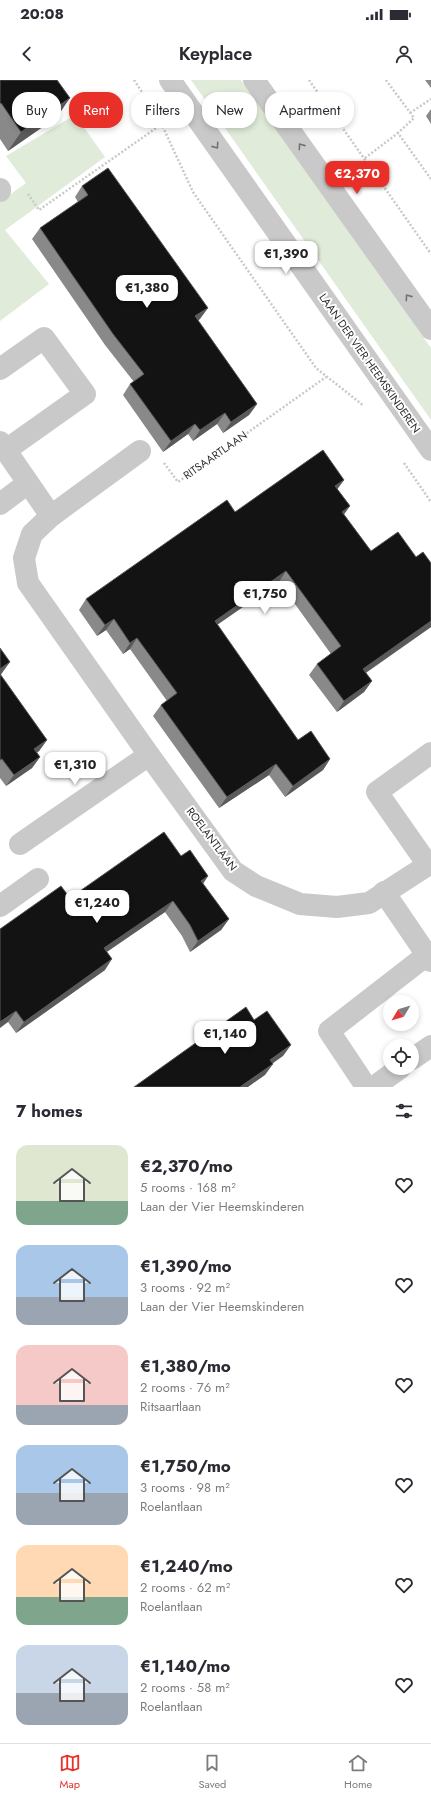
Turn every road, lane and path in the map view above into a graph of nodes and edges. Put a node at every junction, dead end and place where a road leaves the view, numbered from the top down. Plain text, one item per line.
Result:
1 (134, 80) edge
2 (170, 80) edge
3 (254, 80) edge
4 (309, 80) edge
5 (386, 80) edge
6 (142, 92) edge
7 (431, 99) edge
8 (410, 113) junction
9 (156, 128) edge
10 (164, 128) edge
11 (398, 133) junction
12 (365, 158) junction
13 (431, 179) edge
14 (0, 190) edge
15 (431, 254) edge
16 (431, 329) edge
17 (0, 369) edge
18 (326, 376) junction
19 (368, 412) dead end
20 (3, 446) edge
21 (431, 450) edge
22 (140, 451) joint
23 (402, 461) dead end
24 (28, 483) junction
25 (431, 502) edge
26 (0, 504) edge
27 (51, 516) junction
28 (431, 753) edge
29 (149, 755) junction
30 (20, 844) dead end
31 (430, 864) edge
32 (38, 879) dead end
33 (384, 892) junction
34 (0, 906) edge
35 (429, 958) edge
36 (431, 1046) edge
37 (419, 1055) edge
38 (385, 1075) edge
39 (364, 1085) edge

1 - 6 path
2 -> 21 street, LAAN DER VIER HEEMSKINDEREN
16 -> 3 street
4 - 12 path
5 - 8 path
7 - 8 path
8 - 11 path
9 - 14 path
10 - 18 path
11 - 12 path
11 - 13 path
12 - 15 path
17 - 20 street
18 - 19 path
18 - 22 path, RITSAARTLAAN
20 - 24 street
22 - 27 street
23 - 25 path
24 - 26 street
24 - 27 street
27 - 29 street, ROELANTLAAN
28 - 31 street, ROELANTLAAN
29 - 30 street
29 - 33 street, ROELANTLAAN
31 - 33 street, ROELANTLAAN
32 - 34 street
33 - 35 street
35 - 39 street
36 - 37 street
38 - 39 street

